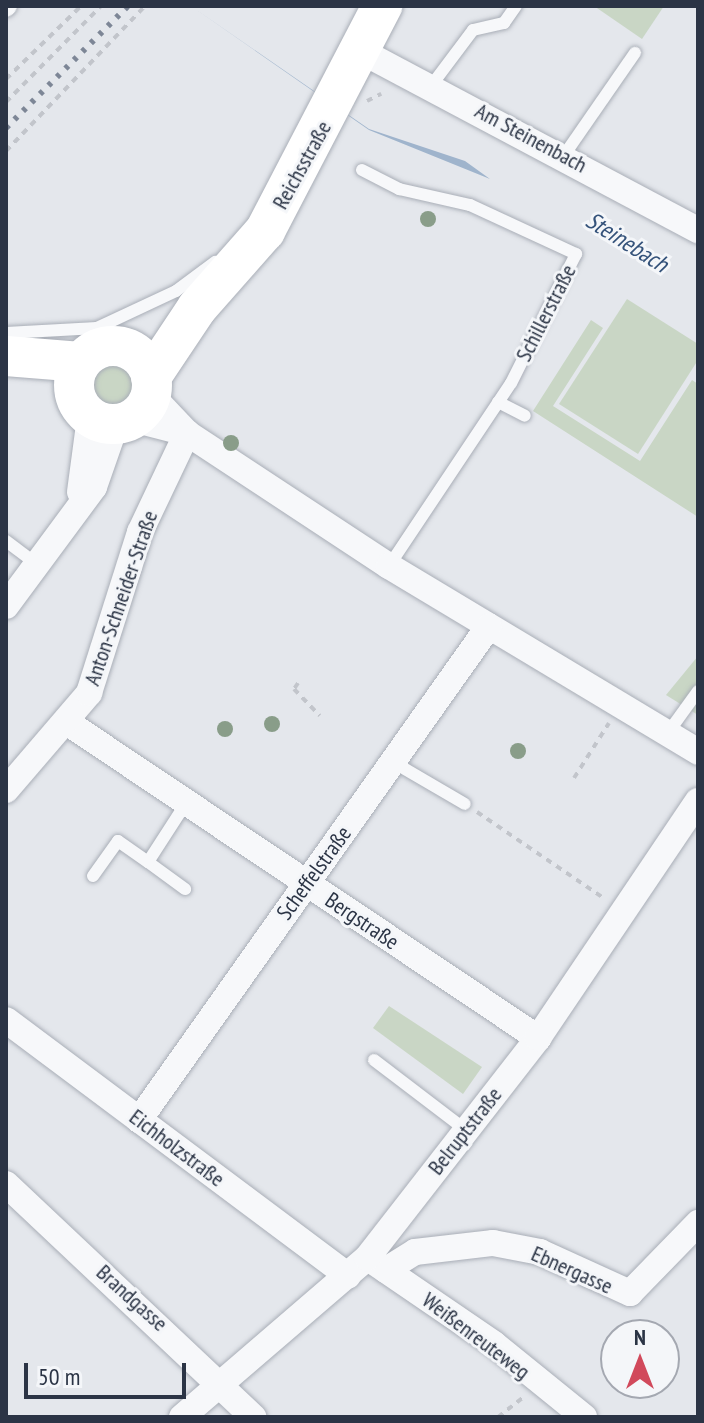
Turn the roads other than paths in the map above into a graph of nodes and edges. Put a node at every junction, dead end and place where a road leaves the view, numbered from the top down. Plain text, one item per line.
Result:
1 (382, 6) edge
2 (516, 6) edge
3 (361, 51) junction
4 (635, 53) dead end
5 (431, 86) junction
6 (565, 154) junction
7 (362, 170) dead end
8 (698, 230) edge
9 (265, 231) junction
10 (6, 333) edge
11 (6, 356) edge
12 (6, 373) edge
13 (112, 381) junction
14 (498, 402) junction
15 (525, 416) dead end
16 (187, 433) junction
17 (6, 541) edge
18 (37, 564) junction
19 (389, 566) junction
20 (6, 606) edge
21 (489, 626) junction
22 (698, 691) edge
23 (68, 723) junction
24 (667, 734) junction
25 (698, 752) edge
26 (393, 762) junction
27 (7, 788) edge
28 (698, 801) edge
29 (186, 803) junction
30 (470, 808) road end
31 (148, 862) junction
32 (93, 876) dead end
33 (306, 885) junction
34 (185, 889) dead end
35 (6, 1020) edge
36 (538, 1038) junction
37 (374, 1060) dead end
38 (139, 1120) junction
39 (466, 1130) junction
40 (6, 1184) edge
41 (698, 1223) edge
42 (367, 1268) junction
43 (220, 1381) junction
44 (182, 1417) edge
45 (253, 1417) edge
46 (584, 1417) edge

1 - 3 main road, Reichsstraße
2 - 5 lane
3 - 5 street, Am Steinenbach
3 - 9 main road, Reichsstraße
4 - 6 lane
5 - 6 street, Am Steinenbach
6 - 8 street, Am Steinenbach
7 - 14 lane, Schillerstraße
9 - 13 main road, Reichsstraße
9 - 13 lane
10 - 13 lane
11 - 13 main road
12 - 13 main road
13 - 16 street
13 - 18 street
14 - 15 lane
14 - 19 lane, Schillerstraße
16 - 19 street
16 - 23 street, Anton-Schneider-Straße
17 - 18 lane
18 - 20 street
19 - 21 street
21 - 24 street
21 - 26 street, Scheffelstraße
22 - 24 lane
23 - 27 street, Anton-Schneider-Straße
23 - 29 street, Bergstraße
24 - 25 street
26 - 30 lane
26 - 33 street, Scheffelstraße
28 - 36 street, Belruptstraße
29 - 31 lane
29 - 33 street, Bergstraße
31 - 32 lane
31 - 34 lane
33 - 36 street, Bergstraße
33 - 38 street, Scheffelstraße
35 - 38 street, Eichholzstraße
36 - 39 street, Belruptstraße
37 - 39 lane
38 - 42 street, Eichholzstraße
39 - 42 street, Belruptstraße
40 - 43 street, Brandgasse
41 - 42 street, Ebnergasse
42 - 43 street, Belruptstraße
42 - 46 street, Weißenreuteweg
43 - 44 street, Belruptstraße
43 - 45 street, Brandgasse

